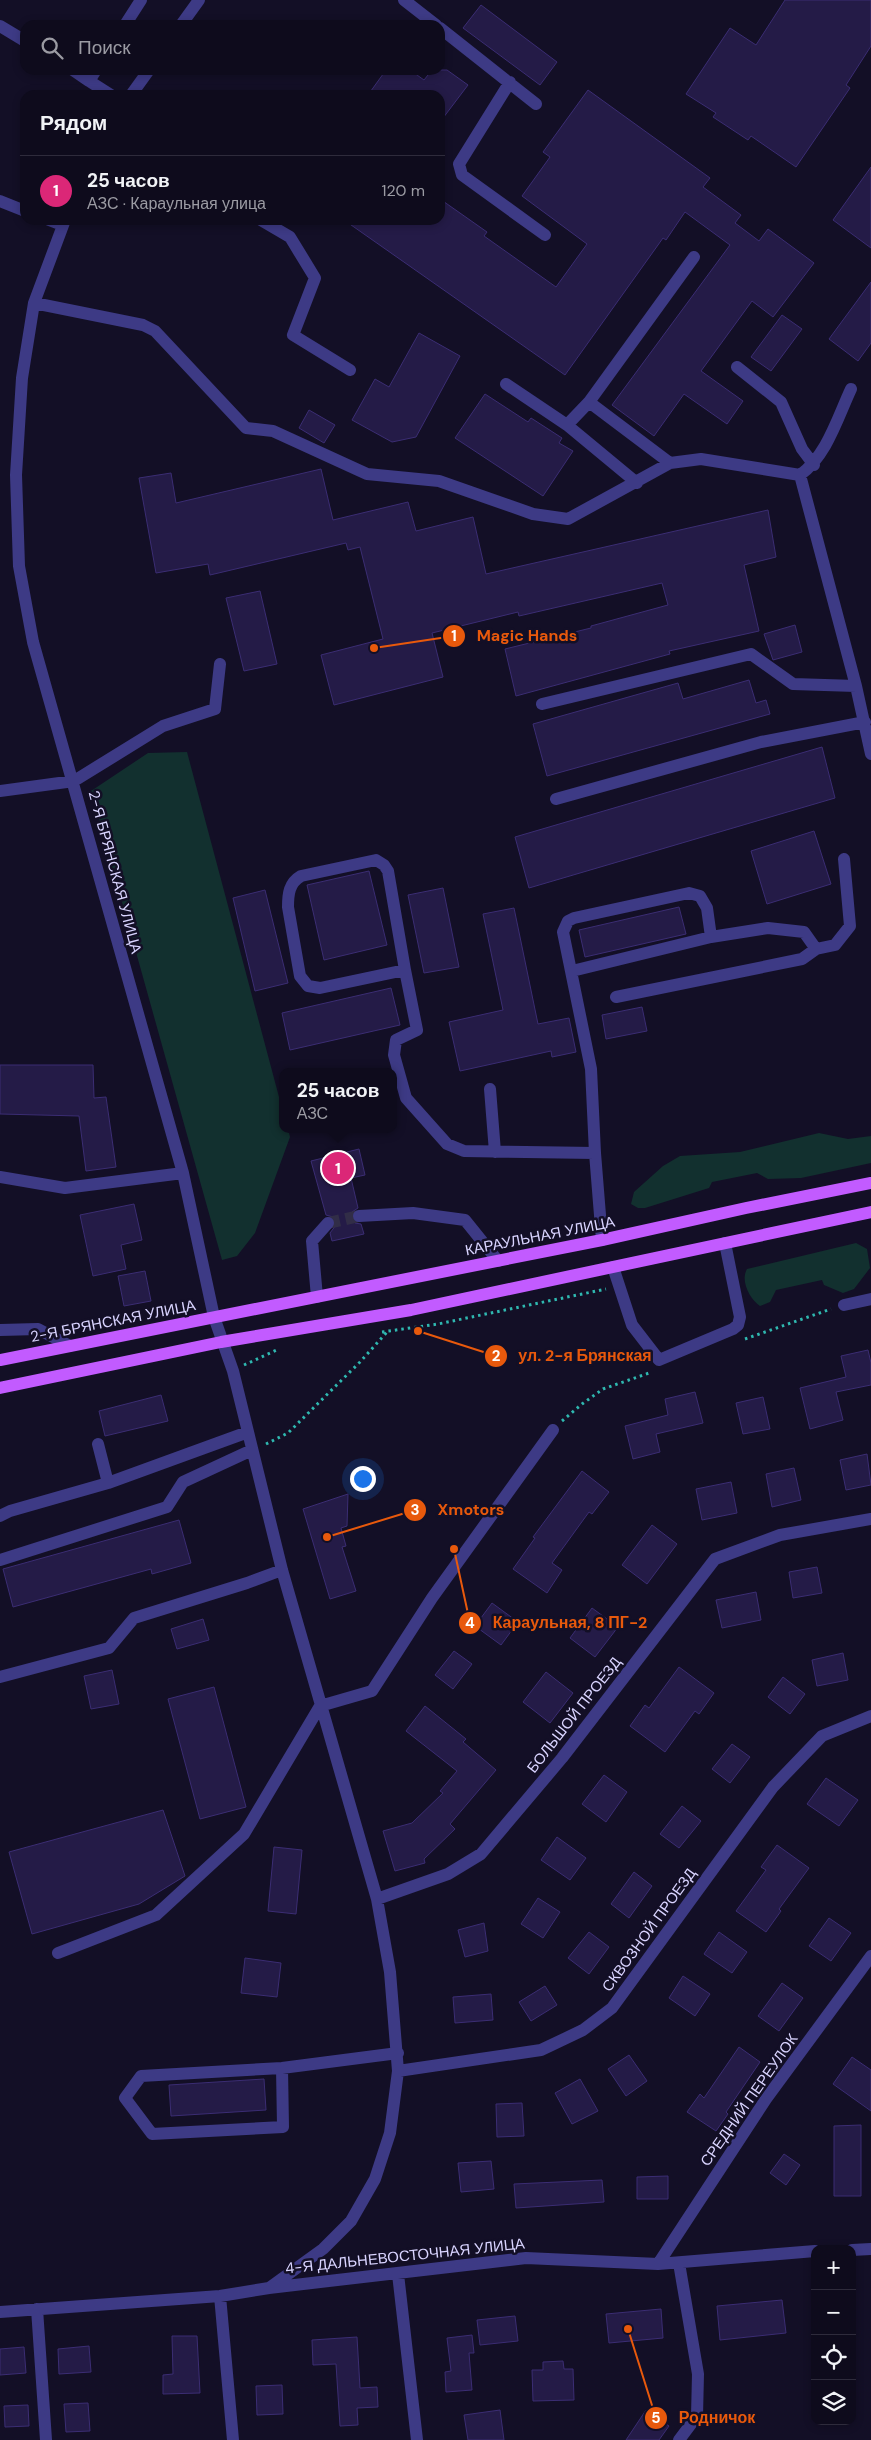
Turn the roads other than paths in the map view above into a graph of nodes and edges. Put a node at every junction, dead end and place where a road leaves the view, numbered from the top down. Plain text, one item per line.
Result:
1 (141, 0) edge
2 (199, 0) edge
3 (404, 0) edge
4 (128, 20) edge
5 (185, 20) edge
6 (430, 20) edge
7 (0, 26) edge
8 (445, 32) edge
9 (20, 38) edge
10 (92, 75) edge
11 (145, 75) edge
12 (510, 82) junction
13 (106, 90) edge
14 (135, 90) edge
15 (536, 104) dead end
16 (0, 202) edge
17 (20, 209) edge
18 (63, 225) edge
19 (270, 225) edge
20 (545, 235) dead end
21 (694, 257) dead end
22 (34, 303) junction
23 (737, 367) dead end
24 (350, 370) dead end
25 (506, 384) dead end
26 (851, 389) dead end
27 (589, 402) junction
28 (566, 425) junction
29 (670, 463) junction
30 (814, 465) junction
31 (800, 475) junction
32 (637, 482) junction
33 (220, 664) dead end
34 (856, 686) junction
35 (542, 704) dead end
36 (865, 722) junction
37 (871, 754) edge
38 (74, 781) junction
39 (0, 791) edge
40 (556, 799) dead end
41 (844, 859) dead end
42 (710, 937) junction
43 (816, 949) junction
44 (405, 970) junction
45 (572, 971) junction
46 (616, 997) dead end
47 (490, 1089) dead end
48 (495, 1152) junction
49 (595, 1153) junction
50 (183, 1172) junction
51 (0, 1177) edge
52 (871, 1184) edge
53 (871, 1212) edge
54 (359, 1216) tunnel mouth
55 (328, 1223) tunnel mouth
56 (602, 1240) junction
57 (725, 1243) junction
58 (498, 1260) junction
59 (612, 1267) junction
60 (317, 1297) junction
61 (871, 1299) edge
62 (844, 1305) dead end
63 (214, 1317) junction
64 (0, 1330) edge
65 (221, 1342) junction
66 (70, 1346) junction
67 (0, 1360) edge
68 (0, 1388) edge
69 (552, 1430) dead end
70 (248, 1432) junction
71 (98, 1444) dead end
72 (252, 1450) junction
73 (108, 1483) junction
74 (0, 1516) edge
75 (871, 1519) edge
76 (0, 1560) edge
77 (282, 1570) junction
78 (0, 1677) edge
79 (320, 1706) junction
80 (871, 1716) edge
81 (376, 1899) junction
82 (58, 1953) dead end
83 (871, 1956) edge
84 (398, 2053) junction
85 (282, 2068) junction
86 (398, 2071) junction
87 (871, 2249) edge
88 (856, 2250) edge
89 (811, 2251) edge
90 (679, 2263) junction
91 (658, 2264) junction
92 (398, 2274) junction
93 (269, 2288) junction
94 (220, 2296) junction
95 (38, 2309) junction
96 (0, 2312) edge
97 (46, 2440) edge
98 (233, 2440) edge
99 (418, 2440) edge
100 (679, 2440) edge

1 - 4 street
2 - 5 street
3 - 6 street
7 - 9 street
8 - 12 street
10 - 13 street
11 - 14 street
12 - 15 street
12 - 20 street
16 - 17 street
18 - 22 street, 2-Я БРЯНСКАЯ УЛИЦА
19 - 24 street
21 - 27 street
22 - 32 street
22 - 38 street, 2-Я БРЯНСКАЯ УЛИЦА
23 - 30 street
25 - 28 street
26 - 30 street
27 - 28 street
27 - 29 street
28 - 32 street
29 - 31 street
29 - 32 street
30 - 31 street
31 - 34 street
33 - 38 street
34 - 35 street
34 - 36 street
36 - 37 street
36 - 40 street
38 - 39 street
38 - 50 street, 2-Я БРЯНСКАЯ УЛИЦА
41 - 43 street
42 - 43 street
42 - 45 street
42 - 45 street
43 - 46 street
44 - 44 street
44 - 48 street
45 - 49 street
47 - 48 street
48 - 49 street
49 - 56 street
50 - 51 street
50 - 63 street, 2-Я БРЯНСКАЯ УЛИЦА
52 - 56 main road, КАРАУЛЬНАЯ УЛИЦА
53 - 57 main road
54 - 58 street
55 - 60 street
56 - 58 main road, КАРАУЛЬНАЯ УЛИЦА
57 - 59 main road
57 - 59 street
58 - 60 main road, КАРАУЛЬНАЯ УЛИЦА
59 - 65 main road
60 - 63 main road, КАРАУЛЬНАЯ УЛИЦА
61 - 62 street
63 - 65 street
63 - 66 main road, 2-Я БРЯНСКАЯ УЛИЦА
64 - 66 street
65 - 68 main road
65 - 70 street
66 - 67 main road, 2-Я БРЯНСКАЯ УЛИЦА
69 - 79 street
70 - 72 street
70 - 73 street
71 - 73 street
72 - 76 street
72 - 77 street
73 - 74 street
75 - 81 street, БОЛЬШОЙ ПРОЕЗД
77 - 78 street
77 - 79 street
79 - 81 street
79 - 82 street
80 - 86 street, СКВОЗНОЙ ПРОЕЗД
81 - 84 street
83 - 91 street, СРЕДНИЙ ПЕРЕУЛОК
84 - 85 street
84 - 86 street
85 - 85 street
86 - 93 street
87 - 88 street
89 - 90 street, 4-Я ДАЛЬНЕВОСТОЧНАЯ УЛИЦА
90 - 91 street, 4-Я ДАЛЬНЕВОСТОЧНАЯ УЛИЦА
90 - 100 street
91 - 92 street, 4-Я ДАЛЬНЕВОСТОЧНАЯ УЛИЦА
92 - 93 street, 4-Я ДАЛЬНЕВОСТОЧНАЯ УЛИЦА
92 - 99 street
93 - 94 street, 4-Я ДАЛЬНЕВОСТОЧНАЯ УЛИЦА
94 - 95 street, 4-Я ДАЛЬНЕВОСТОЧНАЯ УЛИЦА
94 - 98 street
95 - 96 street, 4-Я ДАЛЬНЕВОСТОЧНАЯ УЛИЦА
95 - 97 street

